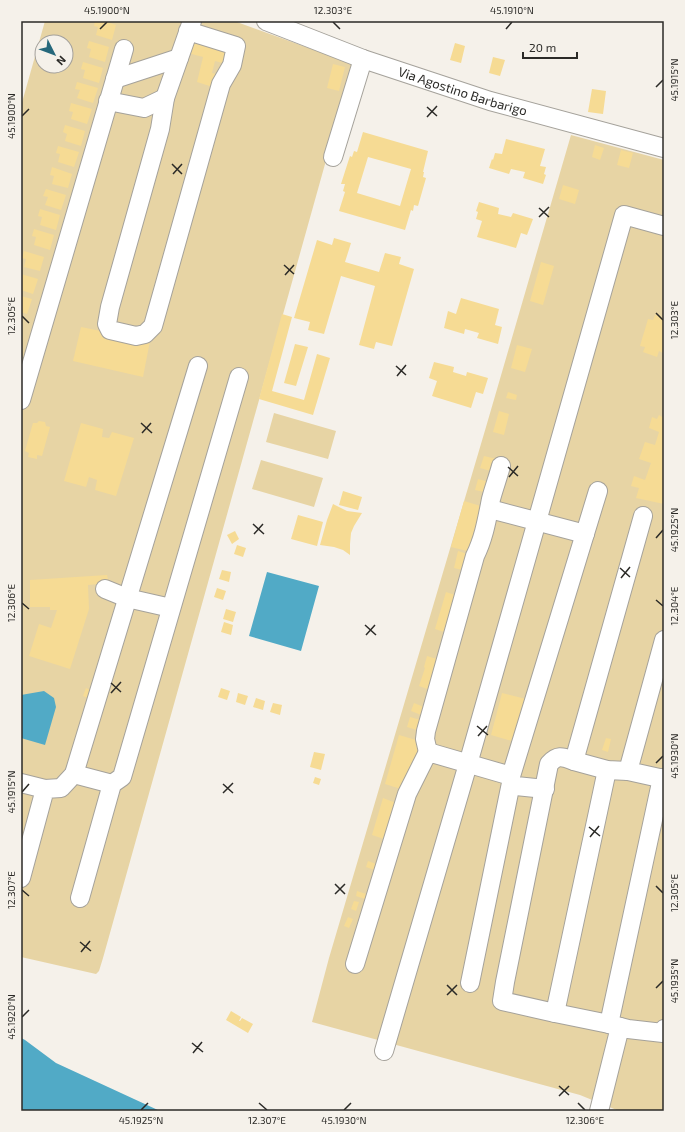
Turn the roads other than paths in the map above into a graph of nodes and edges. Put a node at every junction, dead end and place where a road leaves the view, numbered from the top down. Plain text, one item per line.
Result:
1 (266, 21) edge
2 (190, 26) edge
3 (124, 49) dead end
4 (179, 58) junction
5 (363, 59) junction
6 (115, 79) junction
7 (165, 98) junction
8 (108, 101) junction
9 (664, 148) edge
10 (333, 157) dead end
11 (664, 226) edge
12 (198, 366) dead end
13 (239, 377) dead end
14 (21, 400) edge
15 (501, 466) dead end
16 (598, 491) dead end
17 (490, 509) junction
18 (643, 516) dead end
19 (537, 521) junction
20 (585, 534) junction
21 (106, 589) dead end
22 (127, 598) junction
23 (171, 608) junction
24 (664, 640) edge
25 (428, 752) junction
26 (574, 761) junction
27 (468, 764) junction
28 (607, 770) junction
29 (628, 771) junction
30 (74, 774) junction
31 (663, 778) edge
32 (511, 780) junction
33 (21, 783) edge
34 (112, 784) junction
35 (45, 789) junction
36 (544, 789) junction
37 (21, 878) edge
38 (80, 898) dead end
39 (355, 964) dead end
40 (470, 983) dead end
41 (555, 1013) junction
42 (615, 1026) junction
43 (664, 1029) edge
44 (384, 1051) dead end
45 (599, 1111) edge

1 - 5 street, Via Agostino Barbarigo
2 - 4 street
2 - 7 street
3 - 6 street
4 - 6 street
4 - 7 street
5 - 9 street, Via Agostino Barbarigo
5 - 10 street
6 - 8 street
7 - 8 street
8 - 14 street
11 - 19 street
12 - 22 street
13 - 23 street
15 - 17 street
16 - 20 street
17 - 19 street
17 - 25 street
18 - 26 street
19 - 20 street
19 - 27 street
20 - 32 street
21 - 22 street
22 - 23 street
22 - 30 street
23 - 34 street
24 - 29 street
25 - 27 street
25 - 39 street
26 - 28 street
26 - 36 street
27 - 32 street
27 - 44 street
28 - 29 street
28 - 41 street
29 - 31 street
30 - 34 street
30 - 35 street
31 - 42 street
32 - 36 street
32 - 40 street
33 - 35 street
34 - 38 street
35 - 37 street
36 - 41 street
41 - 42 street
42 - 43 street
42 - 45 street

